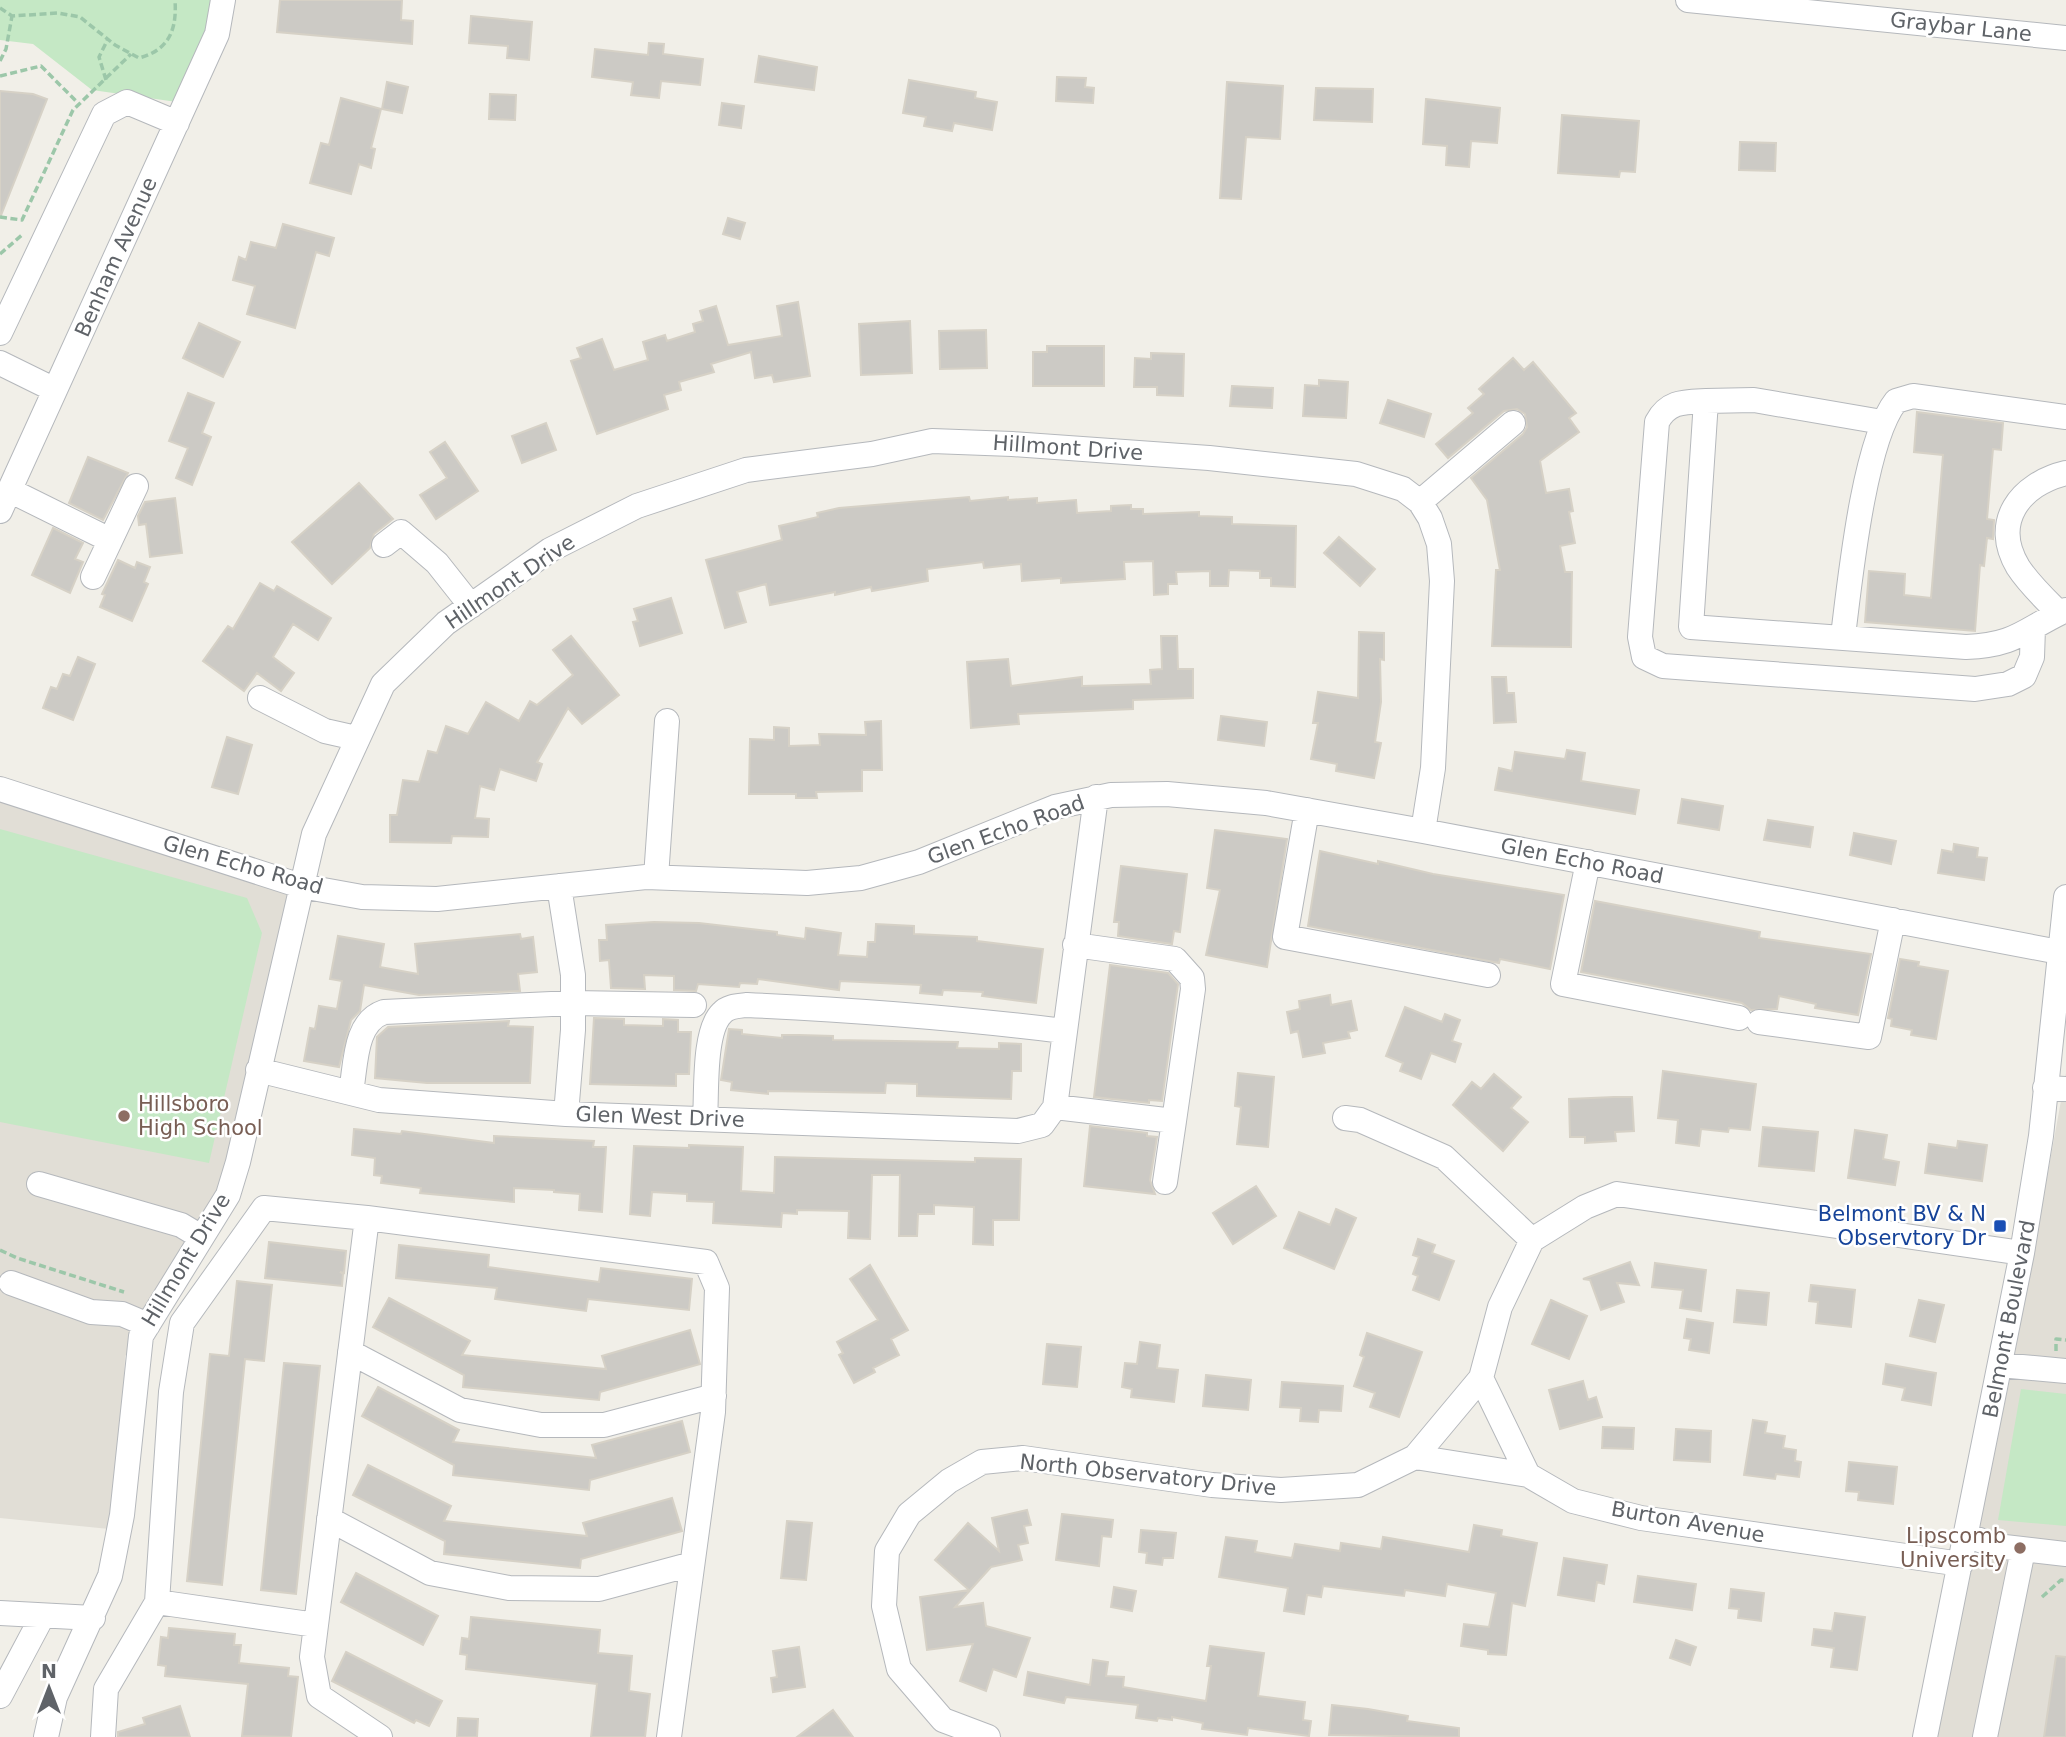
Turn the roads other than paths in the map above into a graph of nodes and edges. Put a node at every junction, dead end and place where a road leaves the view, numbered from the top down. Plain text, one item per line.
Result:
1 (223, 0) edge
2 (1688, 0) edge
3 (1754, 3) edge
4 (1796, 5) edge
5 (1839, 8) edge
6 (1893, 10) edge
7 (2066, 38) edge
8 (177, 123) junction
9 (0, 333) edge
10 (0, 363) edge
11 (55, 390) junction
12 (1706, 401) junction
13 (2066, 416) edge
14 (1882, 422) junction
15 (1513, 423) dead end
16 (2066, 473) edge
17 (136, 486) dead end
18 (5, 500) edge
19 (1420, 502) junction
20 (110, 540) junction
21 (384, 545) dead end
22 (93, 578) dead end
23 (471, 606) junction
24 (2062, 612) edge
25 (1691, 627) junction
26 (2033, 628) junction
27 (1843, 636) junction
28 (1689, 668) junction
29 (260, 698) dead end
30 (667, 721) dead end
31 (356, 738) junction
32 (0, 789) edge
33 (1096, 797) junction
34 (1307, 810) junction
35 (1423, 831) junction
36 (1588, 862) junction
37 (656, 877) junction
38 (301, 886) junction
39 (559, 886) junction
40 (2066, 897) edge
41 (1893, 920) junction
42 (1075, 945) junction
43 (2059, 952) junction
44 (1488, 975) dead end
45 (573, 1003) junction
46 (694, 1005) dead end
47 (1064, 1031) junction
48 (258, 1070) junction
49 (2055, 1088) edge
50 (351, 1092) junction
51 (1055, 1107) junction
52 (566, 1114) junction
53 (1345, 1118) dead end
54 (705, 1119) junction
55 (1174, 1121) junction
56 (1165, 1182) dead end
57 (39, 1184) dead end
58 (367, 1218) junction
59 (201, 1237) junction
60 (1532, 1240) junction
61 (2022, 1253) junction
62 (11, 1283) dead end
63 (148, 1325) junction
64 (350, 1352) junction
65 (2000, 1365) junction
66 (2066, 1371) edge
67 (1481, 1378) junction
68 (713, 1396) junction
69 (1415, 1457) junction
70 (1528, 1475) junction
71 (329, 1519) junction
72 (1966, 1535) junction
73 (2023, 1550) junction
74 (2066, 1554) edge
75 (692, 1564) junction
76 (1961, 1564) junction
77 (156, 1602) junction
78 (0, 1613) edge
79 (42, 1616) junction
80 (93, 1618) junction
81 (316, 1625) junction
82 (0, 1696) edge
83 (46, 1737) edge
84 (103, 1737) edge
85 (380, 1737) edge
86 (669, 1737) edge
87 (988, 1737) edge
88 (1925, 1737) edge
89 (1985, 1737) edge

1 - 8 street, Benham Avenue
2 - 3 street, Graybar Lane
3 - 4 street, Graybar Lane
4 - 5 street, Graybar Lane
5 - 6 street, Graybar Lane
6 - 7 street, Graybar Lane
8 - 9 street
8 - 11 street, Benham Avenue
10 - 11 street
11 - 18 street, Benham Avenue
12 - 14 street
12 - 25 street
12 - 28 street
13 - 14 street
14 - 27 street
15 - 19 street
16 - 24 street
17 - 20 street
18 - 20 street
19 - 23 street, Hillmont Drive
19 - 35 street
20 - 22 street
21 - 23 street
23 - 31 street, Hillmont Drive
24 - 26 street
25 - 27 street
25 - 28 street
26 - 27 street
26 - 28 street
29 - 31 street
30 - 37 street
31 - 38 street, Hillmont Drive
32 - 38 street, Glen Echo Road
33 - 34 street, Glen Echo Road
33 - 37 street, Glen Echo Road
33 - 42 street
34 - 35 street, Glen Echo Road
34 - 44 street
35 - 36 street, Glen Echo Road
36 - 41 street, Glen Echo Road
36 - 41 street
37 - 39 street, Glen Echo Road
38 - 39 street, Glen Echo Road
38 - 48 street, Hillmont Drive
39 - 45 street
40 - 43 street, Belmont Boulevard
41 - 43 street, Glen Echo Road
42 - 47 street
42 - 55 street
43 - 49 street, Belmont Boulevard
45 - 46 street
45 - 50 street
45 - 52 street
47 - 51 street
47 - 54 street
48 - 50 street, Glen West Drive
48 - 59 street, Hillmont Drive
49 - 61 street, Belmont Boulevard
50 - 52 street, Glen West Drive
51 - 54 street, Glen West Drive
51 - 55 street
52 - 54 street, Glen West Drive
53 - 60 street
55 - 56 street
57 - 59 street
58 - 64 street
58 - 68 street
58 - 77 street
59 - 63 street, Hillmont Drive
60 - 61 street
60 - 67 street, North Observatory Drive
61 - 65 street, Belmont Boulevard
62 - 63 street
63 - 80 street, Hillmont Drive
64 - 68 street
64 - 71 street
65 - 66 street
65 - 72 street, Belmont Boulevard
67 - 69 street, North Observatory Drive
67 - 70 street
68 - 75 street
69 - 70 street
69 - 87 street, North Observatory Drive
70 - 76 street, Burton Avenue
71 - 75 street
71 - 81 street
72 - 73 street
72 - 76 street, Belmont Boulevard
73 - 74 street
73 - 89 street
75 - 86 street
76 - 88 street, Belmont Boulevard
77 - 81 street
77 - 84 street
78 - 79 street
79 - 80 street
79 - 82 street
80 - 83 street, Hillmont Drive
81 - 85 street

